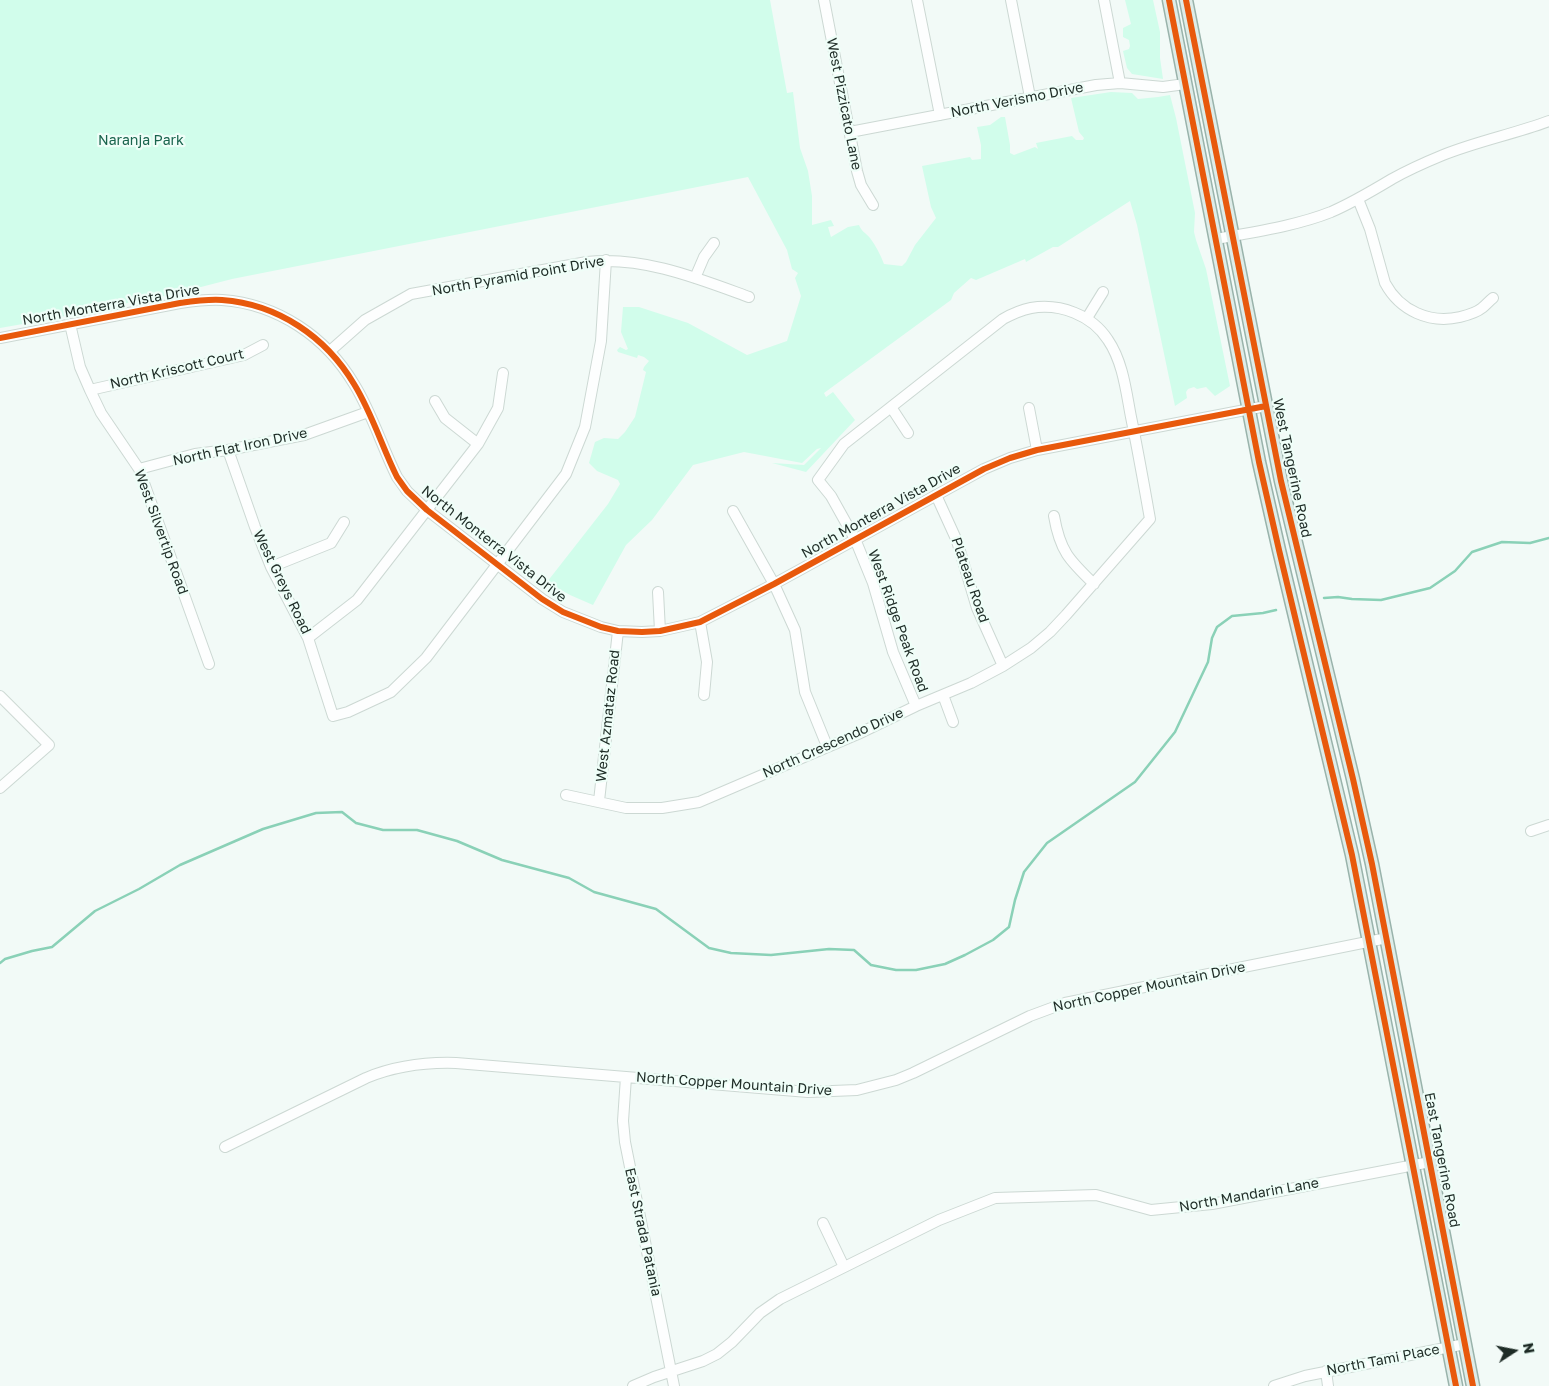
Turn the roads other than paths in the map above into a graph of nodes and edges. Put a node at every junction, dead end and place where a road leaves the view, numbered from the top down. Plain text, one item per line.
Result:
1 (824, 0) edge
2 (917, 0) edge
3 (1011, 0) edge
4 (1104, 0) edge
5 (1169, 0) edge
6 (1186, 0) edge
7 (1120, 83) junction
8 (1185, 84) junction
9 (1030, 97) junction
10 (940, 115) junction
11 (1549, 121) edge
12 (850, 132) junction
13 (1358, 199) junction
14 (873, 205) dead end
15 (1232, 236) junction
16 (1216, 239) junction
17 (714, 243) dead end
18 (606, 260) junction
19 (695, 278) junction
20 (1103, 292) dead end
21 (750, 297) dead end
22 (1493, 298) dead end
23 (1087, 318) junction
24 (70, 324) junction
25 (0, 338) edge
26 (263, 345) dead end
27 (330, 351) junction
28 (503, 374) dead end
29 (90, 390) junction
30 (435, 401) dead end
31 (1266, 406) junction
32 (891, 407) junction
33 (1028, 408) dead end
34 (1248, 409) junction
35 (368, 412) junction
36 (1134, 431) junction
37 (908, 433) dead end
38 (478, 444) junction
39 (228, 450) junction
40 (1038, 450) junction
41 (139, 469) junction
42 (936, 495) junction
43 (427, 510) junction
44 (733, 511) dead end
45 (1054, 516) dead end
46 (344, 522) dead end
47 (855, 539) junction
48 (497, 564) junction
49 (271, 567) junction
50 (774, 584) junction
51 (1094, 584) junction
52 (658, 592) dead end
53 (700, 622) junction
54 (618, 631) junction
55 (660, 631) junction
56 (308, 638) junction
57 (209, 664) dead end
58 (1003, 666) junction
59 (704, 695) dead end
60 (943, 695) junction
61 (0, 696) edge
62 (916, 706) junction
63 (953, 722) dead end
64 (827, 746) junction
65 (0, 788) edge
66 (566, 794) dead end
67 (599, 801) junction
68 (1549, 824) edge
69 (1531, 831) dead end
70 (1387, 938) junction
71 (1370, 941) junction
72 (626, 1077) junction
73 (225, 1148) dead end
74 (1430, 1162) junction
75 (1412, 1165) junction
76 (823, 1223) dead end
77 (844, 1268) junction
78 (1465, 1344) junction
79 (1448, 1348) junction
80 (672, 1371) junction
81 (1326, 1371) junction
82 (633, 1386) edge
83 (674, 1386) edge
84 (1274, 1386) edge
85 (1328, 1386) edge
86 (1456, 1386) edge
87 (1473, 1386) edge

1 - 12 street, West Pizzicato Lane
2 - 10 street
3 - 9 street
4 - 7 street
5 - 8 main road
6 - 15 main road, West Tangerine Road
7 - 8 street, North Verismo Drive
7 - 9 street, North Verismo Drive
8 - 16 main road
9 - 10 street, North Verismo Drive
10 - 12 street, North Verismo Drive
11 - 13 street
12 - 14 street, West Pizzicato Lane
13 - 15 street
13 - 22 street
15 - 16 street
15 - 31 main road, West Tangerine Road
16 - 34 main road
17 - 19 street
18 - 19 street, North Pyramid Point Drive
18 - 27 street, North Pyramid Point Drive
18 - 48 street
19 - 21 street, North Pyramid Point Drive
20 - 23 street
23 - 32 street
23 - 36 street
24 - 25 street, North Monterra Vista Drive
24 - 27 street, North Monterra Vista Drive
24 - 29 street, West Silvertip Road
26 - 29 street, North Kriscott Court
27 - 35 street, North Monterra Vista Drive
28 - 38 street
29 - 41 street, West Silvertip Road
30 - 38 street
31 - 34 street, North Monterra Vista Drive
31 - 70 main road, West Tangerine Road
32 - 37 street
32 - 47 street, West Ridge Peak Road
33 - 40 street
34 - 36 street, North Monterra Vista Drive
34 - 71 main road
35 - 39 street, North Flat Iron Drive
35 - 43 street, North Monterra Vista Drive
36 - 40 street, North Monterra Vista Drive
36 - 51 street, North Crescendo Drive
38 - 43 street
39 - 41 street, North Flat Iron Drive
39 - 49 street, West Greys Road
40 - 42 street, North Monterra Vista Drive
41 - 57 street, West Silvertip Road
42 - 47 street, North Monterra Vista Drive
42 - 58 street, Plateau Road
43 - 48 street, North Monterra Vista Drive
43 - 56 street
44 - 50 street
45 - 51 street
46 - 49 street
47 - 50 street, North Monterra Vista Drive
47 - 62 street, West Ridge Peak Road
48 - 54 street, North Monterra Vista Drive
48 - 56 street, West Greys Road
49 - 56 street, West Greys Road
50 - 53 street, North Monterra Vista Drive
50 - 64 street
51 - 58 street, North Crescendo Drive
52 - 55 street
53 - 55 street, North Monterra Vista Drive
53 - 59 street
54 - 55 street, North Monterra Vista Drive
54 - 67 street, West Azmataz Road
58 - 60 street, North Crescendo Drive
60 - 62 street, North Crescendo Drive
60 - 63 street
61 - 65 street
62 - 64 street, North Crescendo Drive
64 - 67 street, North Crescendo Drive
66 - 67 street, North Crescendo Drive
68 - 69 street
70 - 71 street, North Copper Mountain Drive
70 - 74 main road, East Tangerine Road
71 - 72 street, North Copper Mountain Drive
71 - 75 main road
72 - 73 street, North Copper Mountain Drive
72 - 80 street, East Strada Patania
74 - 75 street, North Mandarin Lane
74 - 78 main road, East Tangerine Road
75 - 77 street, North Mandarin Lane
75 - 79 main road
76 - 77 street
77 - 80 street, North Mandarin Lane
78 - 79 street, North Tami Place
78 - 87 main road, East Tangerine Road
79 - 81 street, North Tami Place
79 - 86 main road
80 - 82 street, North Mandarin Lane
80 - 83 street, East Strada Patania
81 - 84 street, North Tami Place
81 - 85 street

